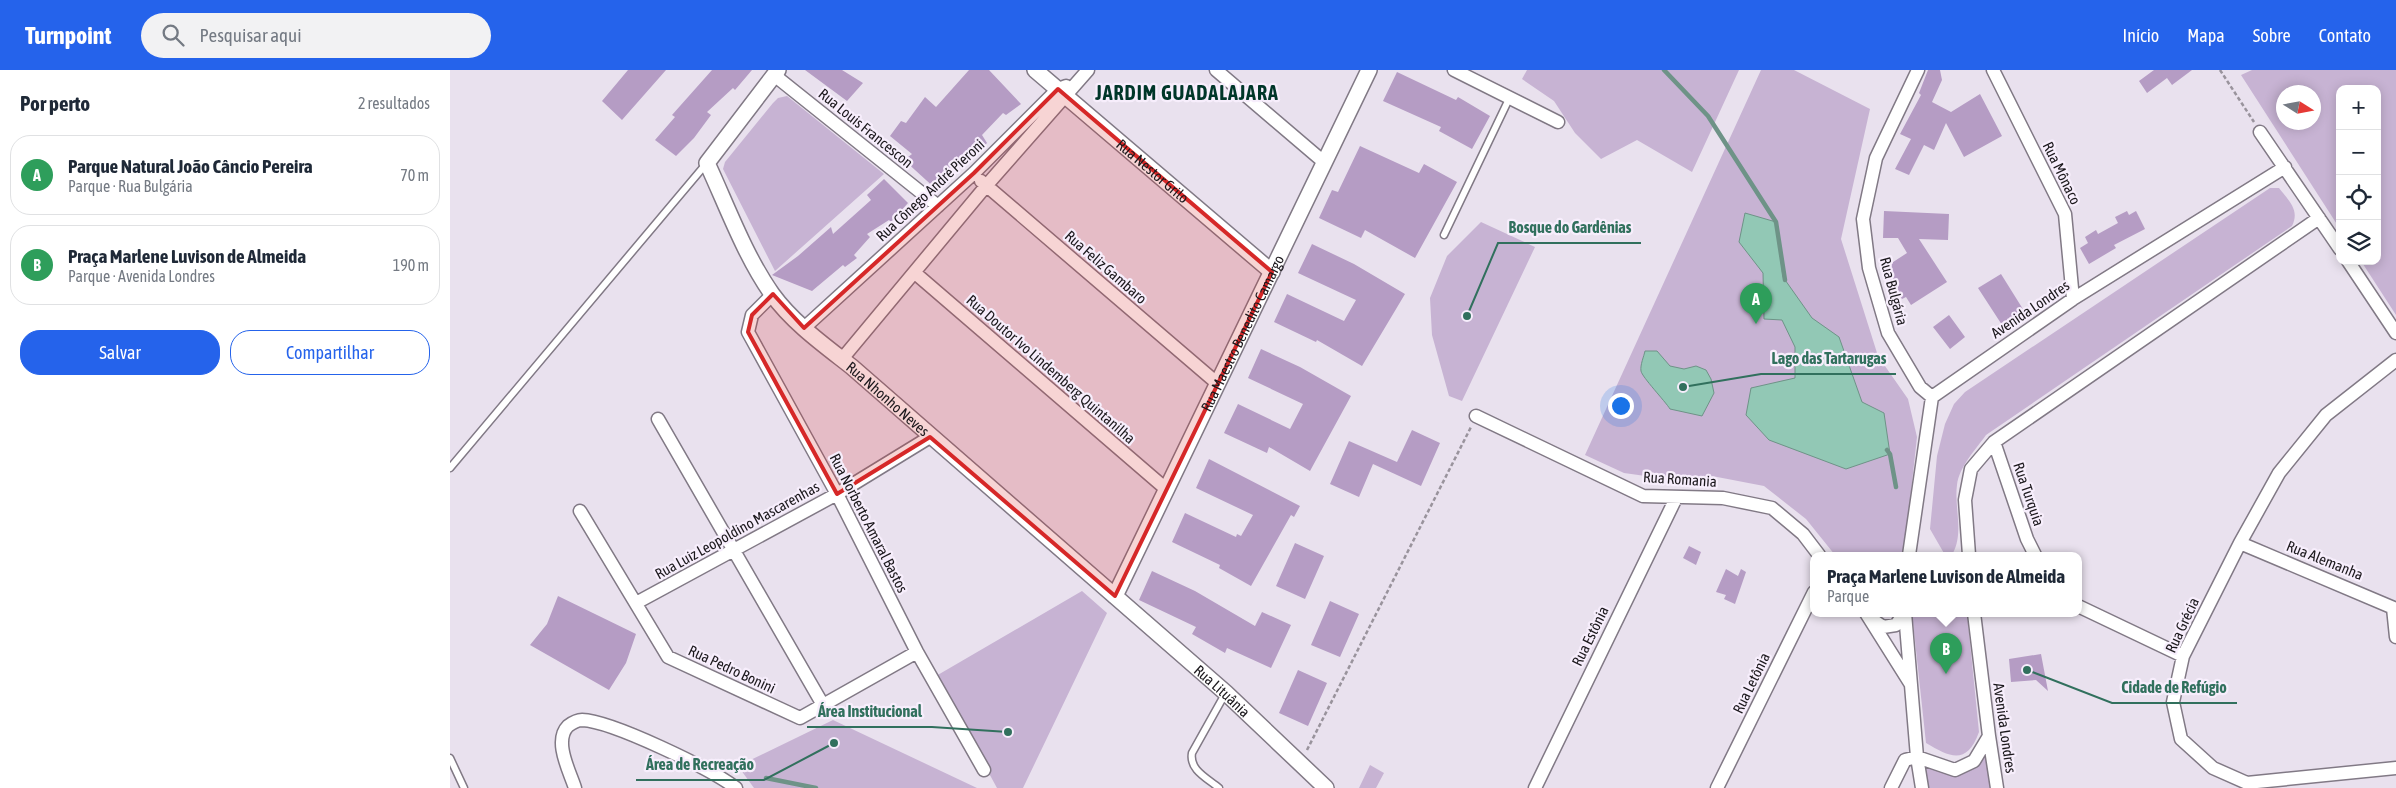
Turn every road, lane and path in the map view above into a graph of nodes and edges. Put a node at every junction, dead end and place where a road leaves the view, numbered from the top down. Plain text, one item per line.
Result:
1 (1035, 70) edge
2 (1216, 70) edge
3 (1370, 70) edge
4 (1454, 70) edge
5 (1918, 70) edge
6 (1992, 70) edge
7 (2220, 70) edge
8 (776, 72) edge
9 (1084, 75) edge
10 (1062, 92) junction
11 (1509, 99) junction
12 (1558, 122) dead end
13 (2260, 132) joint
14 (707, 163) junction
15 (1325, 163) junction
16 (2284, 167) junction
17 (974, 173) junction
18 (986, 186) junction
19 (938, 206) junction
20 (2319, 218) junction
21 (1444, 235) dead end
22 (2336, 243) edge
23 (2351, 265) edge
24 (1272, 272) junction
25 (915, 273) junction
26 (772, 294) junction
27 (2074, 299) junction
28 (804, 328) junction
29 (2396, 333) edge
30 (842, 359) junction
31 (2396, 360) edge
32 (1218, 384) junction
33 (1932, 397) junction
34 (1476, 416) joint
35 (658, 418) dead end
36 (930, 437) junction
37 (1994, 442) junction
38 (450, 468) edge
39 (1166, 489) junction
40 (838, 494) junction
41 (1676, 498) junction
42 (580, 511) dead end
43 (2240, 543) junction
44 (735, 551) junction
45 (1817, 552) edge
46 (1909, 552) edge
47 (1969, 552) edge
48 (2034, 552) edge
49 (1116, 596) junction
50 (1810, 600) edge
51 (636, 604) junction
52 (2082, 608) edge
53 (2395, 608) edge
54 (1870, 617) edge
55 (1870, 617) edge
56 (1902, 617) edge
57 (1905, 617) edge
58 (1974, 617) edge
59 (2396, 637) edge
60 (917, 652) junction
61 (2183, 656) junction
62 (1912, 686) junction
63 (1226, 693) junction
64 (824, 705) junction
65 (1989, 736) junction
66 (1917, 757) junction
67 (450, 758) edge
68 (1301, 763) junction
69 (2396, 768) edge
70 (984, 770) dead end
71 (2247, 786) edge
72 (464, 788) edge
73 (576, 788) edge
74 (736, 788) edge
75 (1218, 788) edge
76 (1326, 788) edge
77 (1535, 788) edge
78 (1717, 788) edge
79 (1891, 788) edge
80 (1922, 788) edge
81 (1997, 788) edge

1 - 10 street, Rua Nestor Grilo
2 - 15 street
3 - 15 street, Rua Maestro Benedito Camargo
4 - 11 street
5 - 33 street, Rua Bulgária
6 - 27 street, Rua Mônaco
7 - 13 path
8 - 14 street
8 - 19 street, Rua Louis Francescon
9 - 10 street, Rua Cônego André Pieroni
10 - 17 street, Rua Cônego André Pieroni
10 - 18 street, Rua Cônego André Pieroni
10 - 24 street, Rua Nestor Grilo
11 - 12 street
11 - 21 lane
13 - 16 street
14 - 26 street, Rua Nhonho Neves
14 - 38 lane
15 - 24 street, Rua Maestro Benedito Camargo
16 - 20 street
16 - 27 street, Avenida Londres
17 - 18 street, Rua Feliz Gambaro
17 - 19 street, Rua Cônego André Pieroni
18 - 25 street, Rua Cônego André Pieroni
18 - 32 street, Rua Feliz Gambaro
19 - 28 street, Rua Cônego André Pieroni
20 - 22 street
20 - 37 street
23 - 29 street
24 - 32 street, Rua Maestro Benedito Camargo
25 - 30 street, Rua Cônego André Pieroni
25 - 39 street, Rua Doutor Ivo Lindemberg Quintanilha
26 - 28 street, Rua Nhonho Neves
26 - 40 street, Rua Norberto Amaral Bastos
27 - 33 street, Avenida Londres
28 - 30 street, Rua Nhonho Neves
30 - 36 street, Rua Nhonho Neves
31 - 43 street, Rua Grécia
32 - 39 street, Rua Maestro Benedito Camargo
33 - 46 street
34 - 41 street, Rua Romania
34 - 68 path
35 - 44 street
36 - 40 street, Rua Luiz Leopoldino Mascarenhas
36 - 49 street, Rua Nhonho Neves
37 - 47 street
37 - 48 street, Rua Turquia
39 - 49 street, Rua Maestro Benedito Camargo
40 - 44 street, Rua Luiz Leopoldino Mascarenhas
40 - 60 street, Rua Norberto Amaral Bastos
41 - 45 street, Rua Romania
41 - 77 street, Rua Estônia
42 - 51 street, Rua Pedro Bonini
43 - 53 street, Rua Alemanha
43 - 61 street, Rua Grécia
44 - 51 street, Rua Luiz Leopoldino Mascarenhas
44 - 64 street
49 - 63 street, Rua Lituânia
50 - 78 street, Rua Letônia
51 - 64 street, Rua Pedro Bonini
52 - 61 street
53 - 59 street
54 - 56 street
55 - 62 street
57 - 62 street
58 - 65 street, Avenida Londres
60 - 64 street
60 - 70 street, Rua Norberto Amaral Bastos
61 - 71 street, Rua Grécia
62 - 66 street
63 - 68 street, Rua Lituânia
63 - 75 lane
65 - 66 street
65 - 81 street, Avenida Londres
66 - 79 street
66 - 80 street
67 - 72 lane
68 - 76 street, Rua Lituânia
69 - 71 street, Rua Grécia
73 - 74 street

